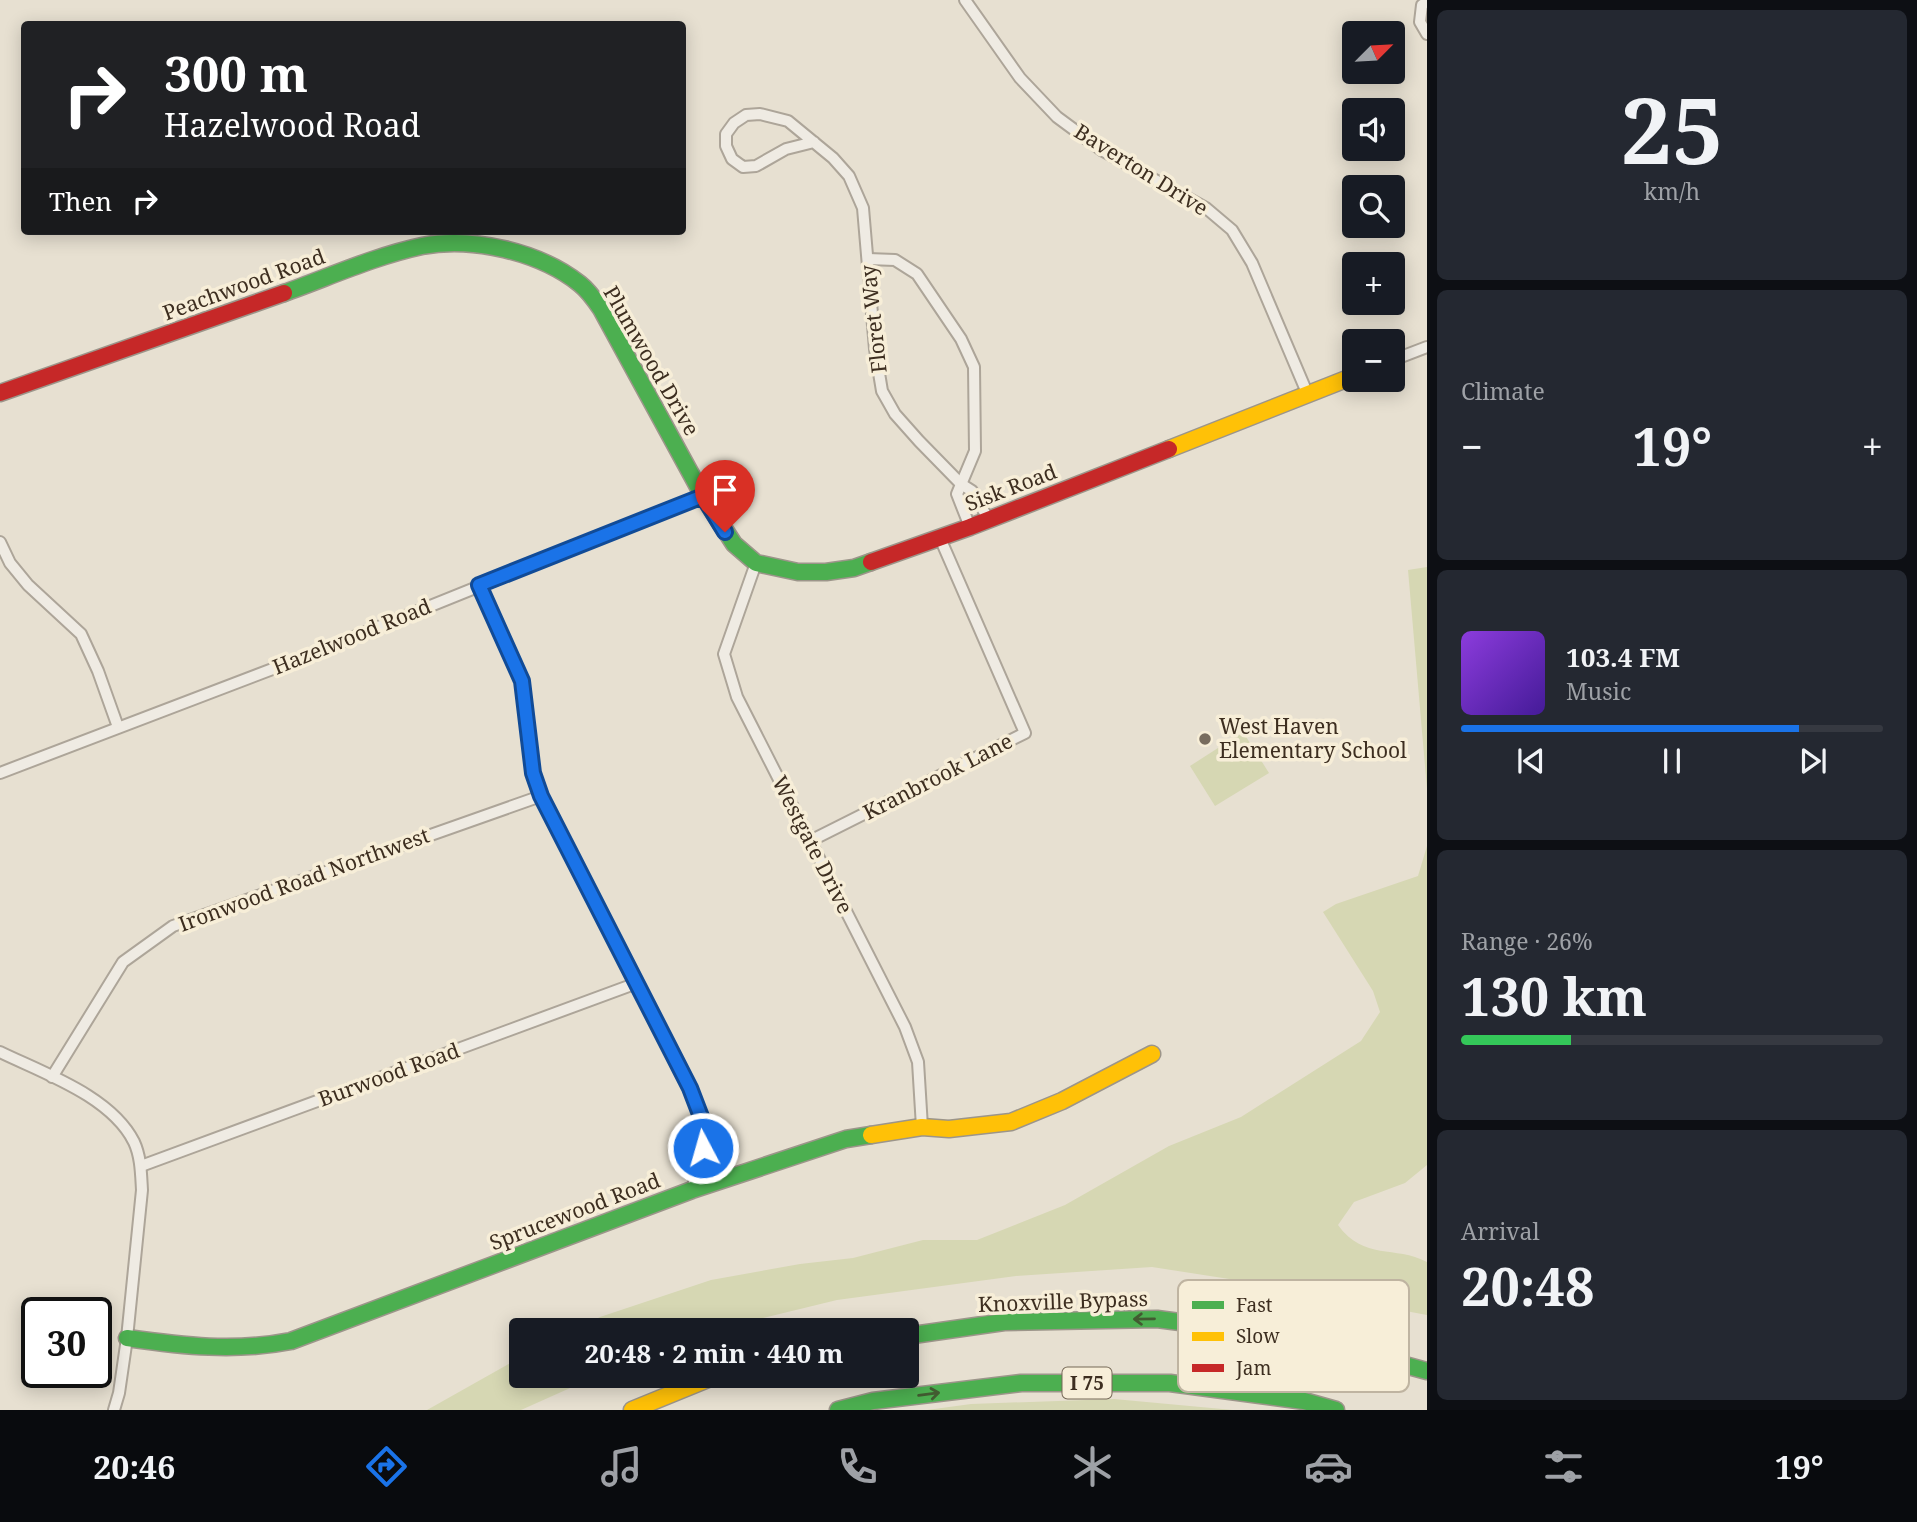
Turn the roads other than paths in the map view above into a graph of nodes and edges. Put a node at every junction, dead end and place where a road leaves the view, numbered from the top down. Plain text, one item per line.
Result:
1 (965, 0) edge
2 (1427, 2) edge
3 (1427, 34) edge
4 (814, 142) junction
5 (868, 259) junction
6 (582, 285) joint
7 (1427, 347) edge
8 (1405, 355) edge
9 (1342, 381) edge
10 (0, 393) edge
11 (1308, 395) junction
12 (961, 484) junction
13 (703, 496) junction
14 (989, 520) junction
15 (970, 527) junction
16 (940, 538) junction
17 (0, 542) edge
18 (756, 564) junction
19 (479, 585) junction
20 (118, 727) junction
21 (0, 773) edge
22 (541, 796) junction
23 (810, 841) junction
24 (637, 983) junction
25 (0, 1052) edge
26 (1152, 1054) dead end
27 (51, 1077) junction
28 (922, 1127) junction
29 (141, 1166) junction
30 (692, 1190) junction
31 (1178, 1322) edge
32 (919, 1334) edge
33 (127, 1338) junction
34 (1409, 1366) edge
35 (1427, 1371) edge
36 (1178, 1384) edge
37 (690, 1388) edge
38 (1237, 1392) edge
39 (114, 1410) edge
40 (632, 1410) edge
41 (838, 1410) edge
42 (1336, 1410) edge

1 - 11 street, Baverton Drive
2 - 3 street
4 - 4 street, Floret Way
4 - 5 street, Floret Way
5 - 12 street, Floret Way
5 - 12 street
6 - 10 main road, Peachwood Road
6 - 13 main road, Plumwood Drive
7 - 8 street
9 - 11 main road, Sisk Road
11 - 14 main road, Sisk Road
12 - 14 street, Floret Way
12 - 15 street
13 - 18 main road
13 - 19 street, Hazelwood Road
14 - 15 main road, Sisk Road
15 - 16 main road, Sisk Road
16 - 18 main road, Sisk Road
16 - 23 street, Kranbrook Lane
17 - 20 street
18 - 23 street, Westgate Drive
19 - 20 street, Hazelwood Road
19 - 22 street
20 - 21 street, Hazelwood Road
22 - 24 street
22 - 27 street, Ironwood Road Northwest
23 - 28 street, Westgate Drive
24 - 29 street, Burwood Road
24 - 30 street
25 - 27 street
26 - 28 main road, Sprucewood Road
27 - 29 street
28 - 30 main road, Sprucewood Road
29 - 33 street
30 - 33 main road, Sprucewood Road
31 -> 32 main road, Knoxville Bypass
33 - 39 street
35 -> 34 main road, Knoxville Bypass
41 -> 36 main road, I 75
37 - 40 main road
38 -> 42 main road, I 75

